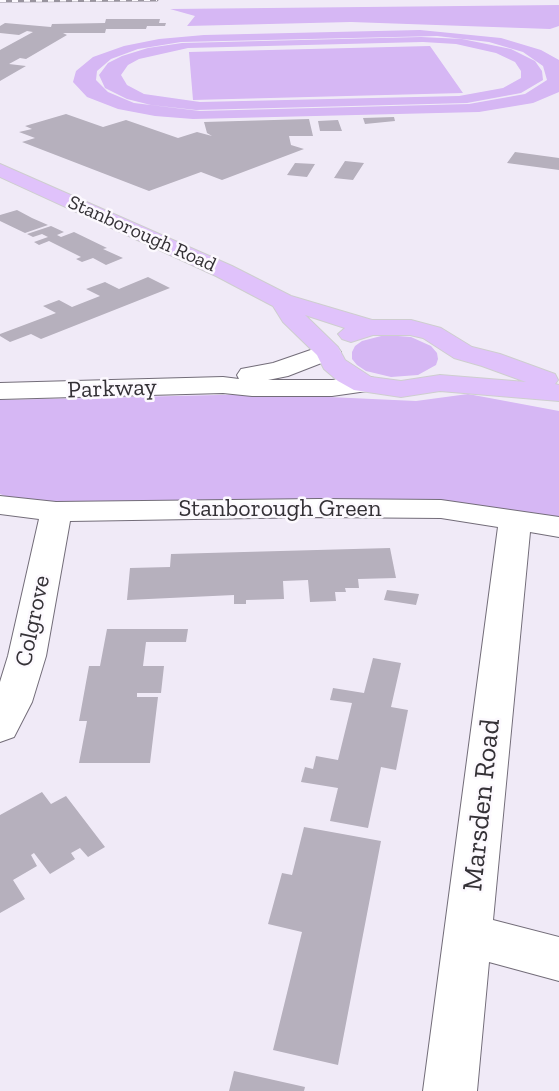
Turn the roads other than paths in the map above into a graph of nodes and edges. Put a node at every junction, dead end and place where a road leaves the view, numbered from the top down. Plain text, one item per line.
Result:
1 (0, 170) edge
2 (283, 301) junction
3 (370, 328) junction
4 (329, 352) junction
5 (463, 353) junction
6 (440, 383) junction
7 (364, 384) junction
8 (223, 385) junction
9 (559, 388) edge
10 (0, 391) edge
11 (559, 393) edge
12 (0, 505) edge
13 (56, 512) junction
14 (515, 519) junction
15 (559, 527) edge
16 (0, 727) edge
17 (468, 935) junction
18 (559, 959) edge
19 (450, 1091) edge

1 - 2 main road, Stanborough Road
2 - 3 main road, Stanborough Road
2 - 4 main road, Stanborough Road
3 - 4 main road, Stanborough Road
3 - 5 main road, Stanborough Road
4 - 7 main road, Stanborough Road
4 - 8 street, Parkway
5 - 6 main road
5 - 9 main road, Stanborough Road
6 - 7 main road, Stanborough Road
6 - 11 main road, Stanborough Road
7 - 8 street, Parkway
8 - 10 street, Parkway
12 - 13 street, Stanborough Green
13 - 14 street, Stanborough Green
13 - 16 street, Colgrove
14 - 15 street, Stanborough Green
14 - 17 street, Marsden Road
17 - 18 street
17 - 19 street, Marsden Road

